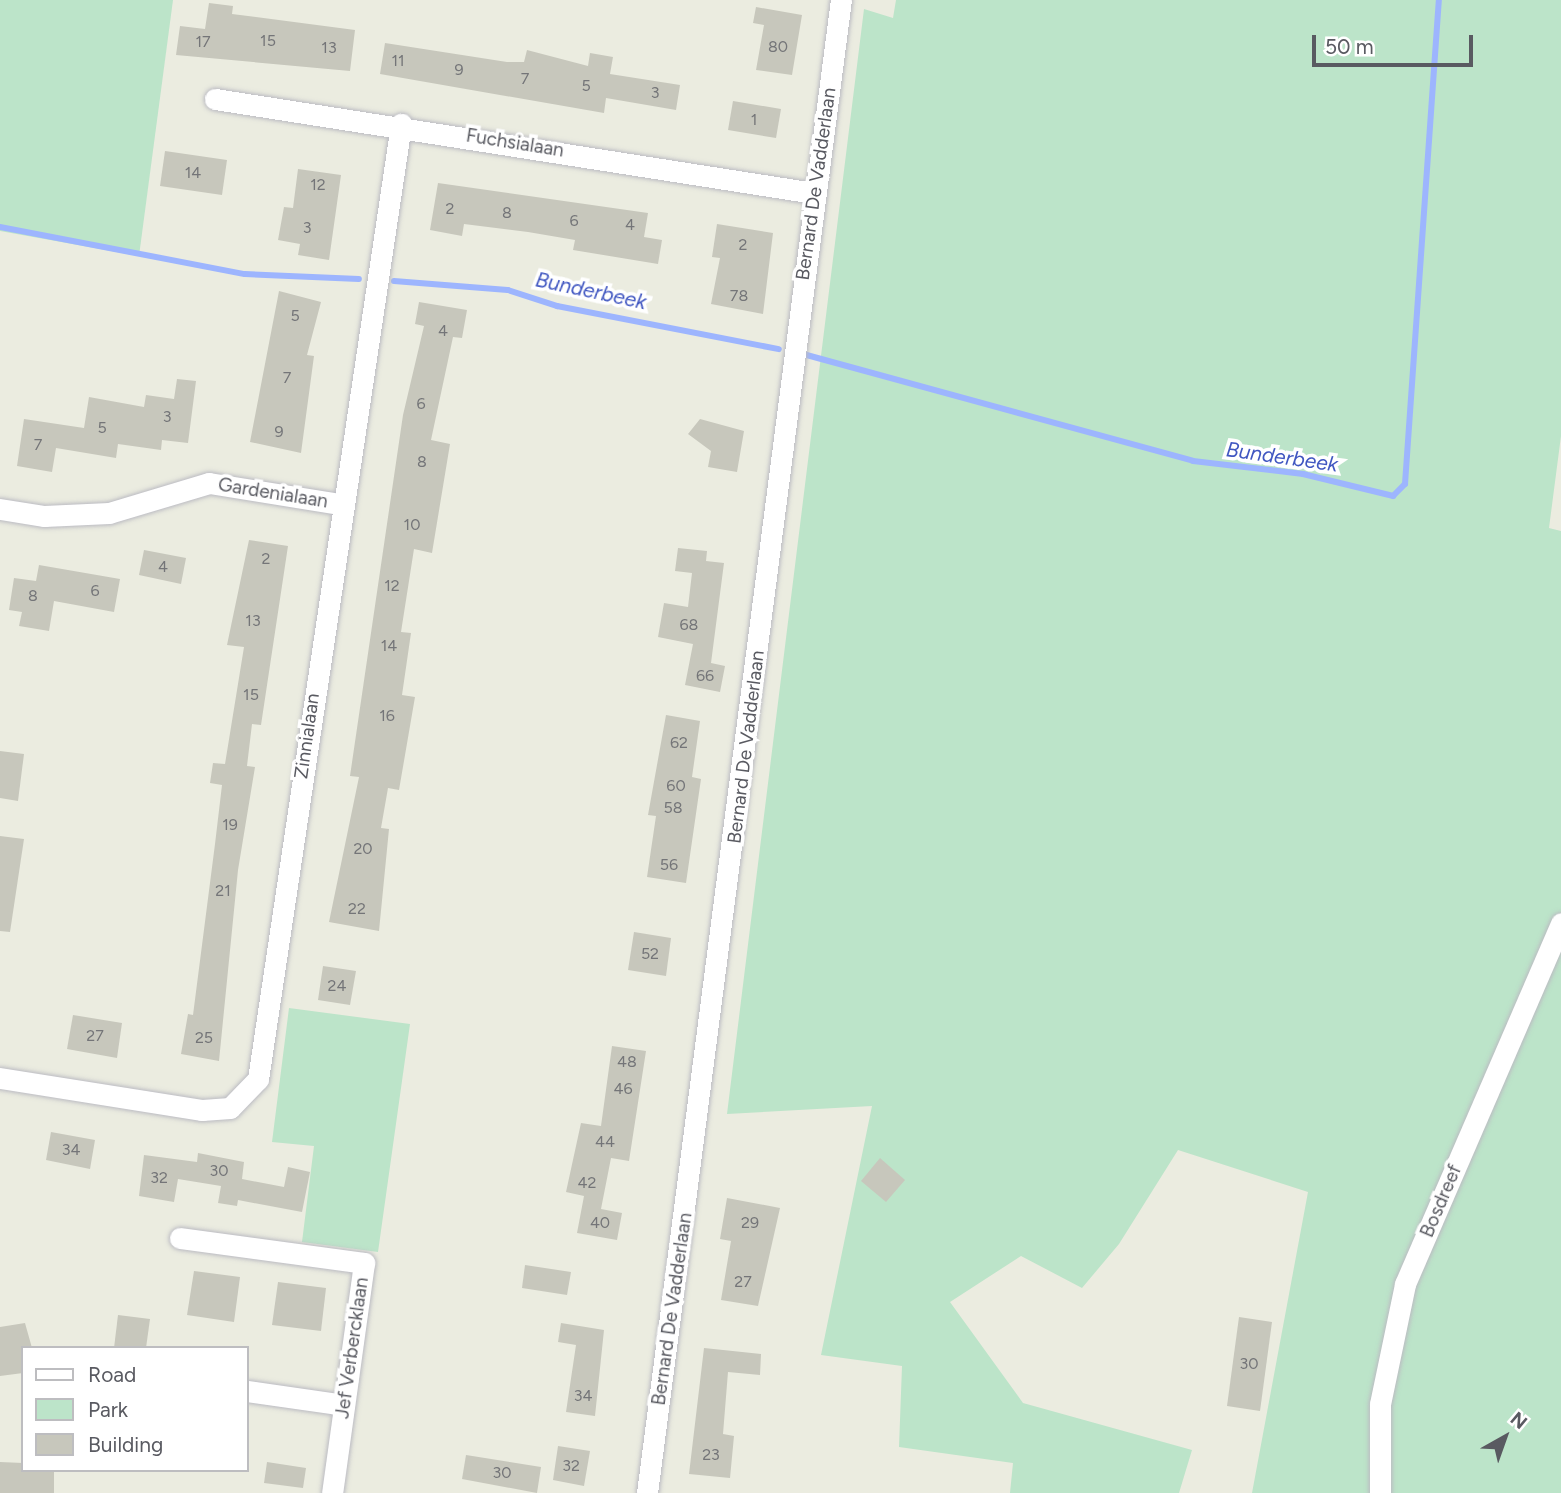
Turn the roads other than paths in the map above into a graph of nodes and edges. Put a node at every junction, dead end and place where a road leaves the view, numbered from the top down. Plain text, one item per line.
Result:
1 (841, 0) edge
2 (215, 99) dead end
3 (401, 124) junction
4 (814, 193) junction
5 (340, 504) junction
6 (0, 509) edge
7 (1561, 923) edge
8 (0, 1078) edge
9 (180, 1238) dead end
10 (248, 1391) edge
11 (344, 1405) junction
12 (332, 1493) edge
13 (647, 1493) edge
14 (1380, 1493) edge

1 - 4 street, Bernard De Vadderlaan
2 - 3 street, Fuchsialaan
3 - 4 street, Fuchsialaan
3 - 5 street, Zinnialaan
4 - 13 street, Bernard De Vadderlaan
5 - 6 street, Gardenialaan
5 - 8 street, Zinnialaan
7 - 14 street, Bosdreef
9 - 11 street, Jef Verbercklaan
10 - 11 street
11 - 12 street, Jef Verbercklaan

